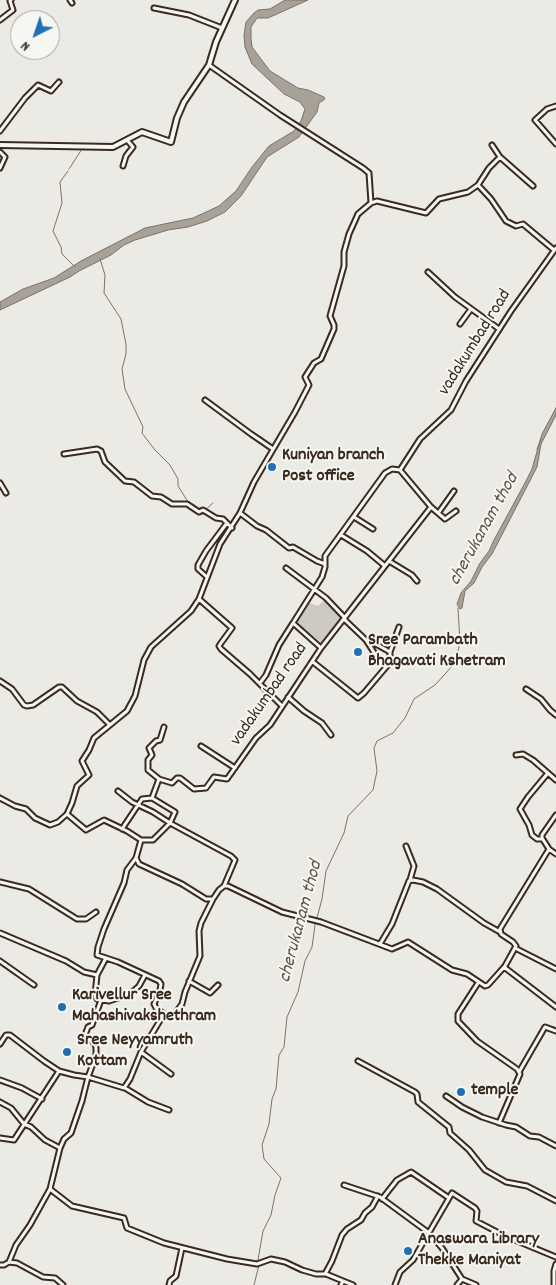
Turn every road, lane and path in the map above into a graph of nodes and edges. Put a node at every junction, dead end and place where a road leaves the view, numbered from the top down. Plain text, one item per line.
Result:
1 (11, 0) edge
2 (235, 0) edge
3 (154, 8) dead end
4 (0, 20) edge
5 (222, 28) junction
6 (209, 65) junction
7 (59, 82) dead end
8 (556, 106) edge
9 (0, 131) edge
10 (127, 140) junction
11 (556, 144) edge
12 (492, 145) dead end
13 (0, 146) edge
14 (0, 152) edge
15 (500, 157) junction
16 (123, 166) dead end
17 (0, 168) edge
18 (478, 185) junction
19 (533, 186) dead end
20 (371, 202) junction
21 (555, 251) edge
22 (428, 272) dead end
23 (471, 309) junction
24 (460, 324) dead end
25 (499, 329) junction
26 (205, 400) dead end
27 (273, 449) junction
28 (64, 454) dead end
29 (400, 470) junction
30 (0, 483) edge
31 (454, 491) dead end
32 (6, 493) dead end
33 (431, 507) junction
34 (456, 511) dead end
35 (439, 512) junction
36 (240, 513) junction
37 (354, 517) junction
38 (227, 522) junction
39 (232, 528) junction
40 (373, 529) dead end
41 (340, 535) junction
42 (389, 561) junction
43 (325, 564) junction
44 (385, 566) junction
45 (286, 568) dead end
46 (207, 577) junction
47 (417, 580) dead end
48 (315, 589) junction
49 (199, 599) junction
50 (345, 619) junction
51 (293, 623) junction
52 (400, 627) dead end
53 (369, 644) junction
54 (321, 648) junction
55 (390, 652) junction
56 (313, 662) junction
57 (387, 666) junction
58 (0, 681) edge
59 (260, 683) junction
60 (526, 689) dead end
61 (288, 697) junction
62 (282, 706) junction
63 (556, 715) edge
64 (109, 724) junction
65 (164, 727) dead end
66 (331, 735) dead end
67 (200, 746) dead end
68 (516, 755) dead end
69 (235, 768) junction
70 (548, 773) junction
71 (159, 779) junction
72 (556, 780) edge
73 (118, 791) dead end
74 (0, 798) edge
75 (152, 798) junction
76 (138, 806) junction
77 (67, 814) junction
78 (556, 815) edge
79 (170, 823) junction
80 (122, 829) junction
81 (542, 839) junction
82 (141, 840) junction
83 (406, 846) dead end
84 (549, 849) junction
85 (556, 854) edge
86 (136, 858) junction
87 (410, 880) junction
88 (0, 882) edge
89 (224, 886) junction
90 (212, 900) junction
91 (96, 912) dead end
92 (500, 932) junction
93 (0, 933) edge
94 (380, 944) junction
95 (516, 948) junction
96 (106, 958) junction
97 (0, 961) edge
98 (504, 966) junction
99 (556, 968) edge
100 (98, 975) junction
101 (145, 975) junction
102 (189, 981) junction
103 (478, 983) junction
104 (218, 985) dead end
105 (34, 986) dead end
106 (102, 1000) junction
107 (556, 1006) edge
108 (164, 1014) junction
109 (556, 1031) edge
110 (0, 1044) edge
111 (140, 1052) junction
112 (358, 1061) dead end
113 (59, 1071) junction
114 (519, 1072) junction
115 (171, 1074) dead end
116 (88, 1077) junction
117 (0, 1080) edge
118 (125, 1088) junction
119 (446, 1096) dead end
120 (42, 1099) junction
121 (0, 1102) edge
122 (169, 1110) dead end
123 (499, 1123) junction
124 (24, 1124) junction
125 (0, 1138) edge
126 (556, 1146) edge
127 (60, 1148) junction
128 (344, 1185) dead end
129 (50, 1189) junction
130 (378, 1196) junction
131 (449, 1198) junction
132 (382, 1199) junction
133 (556, 1201) edge
134 (429, 1234) junction
135 (182, 1248) junction
136 (556, 1257) edge
137 (9, 1262) junction
138 (556, 1264) edge
139 (0, 1265) edge
140 (325, 1274) junction
141 (462, 1279) junction
142 (342, 1283) edge
143 (62, 1284) edge
144 (169, 1285) edge
145 (353, 1285) edge
146 (394, 1285) edge
147 (458, 1285) edge
148 (476, 1285) edge
149 (554, 1285) edge

1 - 4 street
2 - 5 main road
3 - 5 street
5 - 6 main road
6 - 10 main road
6 - 20 street
7 - 9 street
8 - 11 street
10 - 13 main road
10 - 16 street
12 - 15 street
14 - 17 street
15 - 18 street
15 - 19 street
18 - 20 street
18 - 21 street
20 - 27 street
21 - 25 street, vadakumbad road
22 - 23 street
23 - 24 street
23 - 25 street
25 - 29 street, vadakumbad road
26 - 27 street
27 - 36 street
28 - 38 street
29 - 33 street
29 - 37 street, vadakumbad road
30 - 32 street
31 - 35 street
33 - 35 street
33 - 42 street
34 - 35 street
36 - 39 street
36 - 43 street
37 - 40 street
37 - 41 street, vadakumbad road
38 - 39 street
38 - 46 street
39 - 46 street
41 - 43 street, vadakumbad road
41 - 44 street
42 - 44 street
42 - 47 street
43 - 48 street, vadakumbad road
44 - 50 street
45 - 48 street
46 - 49 street
48 - 50 street
48 - 51 street, vadakumbad road
49 - 59 street
49 - 64 street
50 - 53 street
50 - 54 street
51 - 54 street, vadakumbad road
51 - 59 street
52 - 55 street
53 - 55 street
53 - 57 street
54 - 56 street, vadakumbad road
55 - 57 street
56 - 57 street
56 - 61 street, vadakumbad road
58 - 64 street
59 - 62 street
60 - 63 street
61 - 62 street, vadakumbad road
61 - 66 street
62 - 69 street, vadakumbad road
64 - 77 street
65 - 71 street
67 - 69 street
68 - 70 street
69 - 71 street, vadakumbad road
70 - 72 street
70 - 81 street
71 - 75 street
73 - 76 street
74 - 77 street
75 - 76 street
75 - 79 street
76 - 79 street
76 - 80 street
77 - 80 street
78 - 81 street
79 - 82 street
79 - 89 street
80 - 82 street
81 - 84 street
82 - 86 street
83 - 87 street
84 - 85 street
84 - 92 street
86 - 90 street
86 - 96 street
87 - 92 street
87 - 94 street
88 - 91 street
89 - 90 street
89 - 94 street
90 - 102 street
92 - 95 street
93 - 100 street
94 - 103 street
95 - 98 street
95 - 99 street
96 - 100 street
96 - 101 street
97 - 105 street
98 - 103 street
98 - 107 street
100 - 106 street
101 - 106 street
101 - 108 street
102 - 104 street
102 - 108 street
103 - 114 street
106 - 116 street
108 - 111 street
109 - 114 street
110 - 113 street
111 - 115 street
111 - 118 street
112 - 133 street
113 - 116 street
113 - 120 street
114 - 123 street
116 - 118 street
116 - 127 street
117 - 120 street
118 - 122 street
119 - 123 street
120 - 124 street
121 - 124 street
123 - 126 street
124 - 125 street
124 - 127 street
127 - 129 street
128 - 130 street
129 - 135 street
129 - 137 street
130 - 132 street
130 - 140 street
131 - 132 street
131 - 134 street
131 - 136 street
132 - 134 street
134 - 141 street
134 - 146 street
135 - 140 street
135 - 144 street
137 - 139 street
137 - 143 street
138 - 149 street
140 - 142 street
141 - 147 street
141 - 148 street
142 - 145 street

